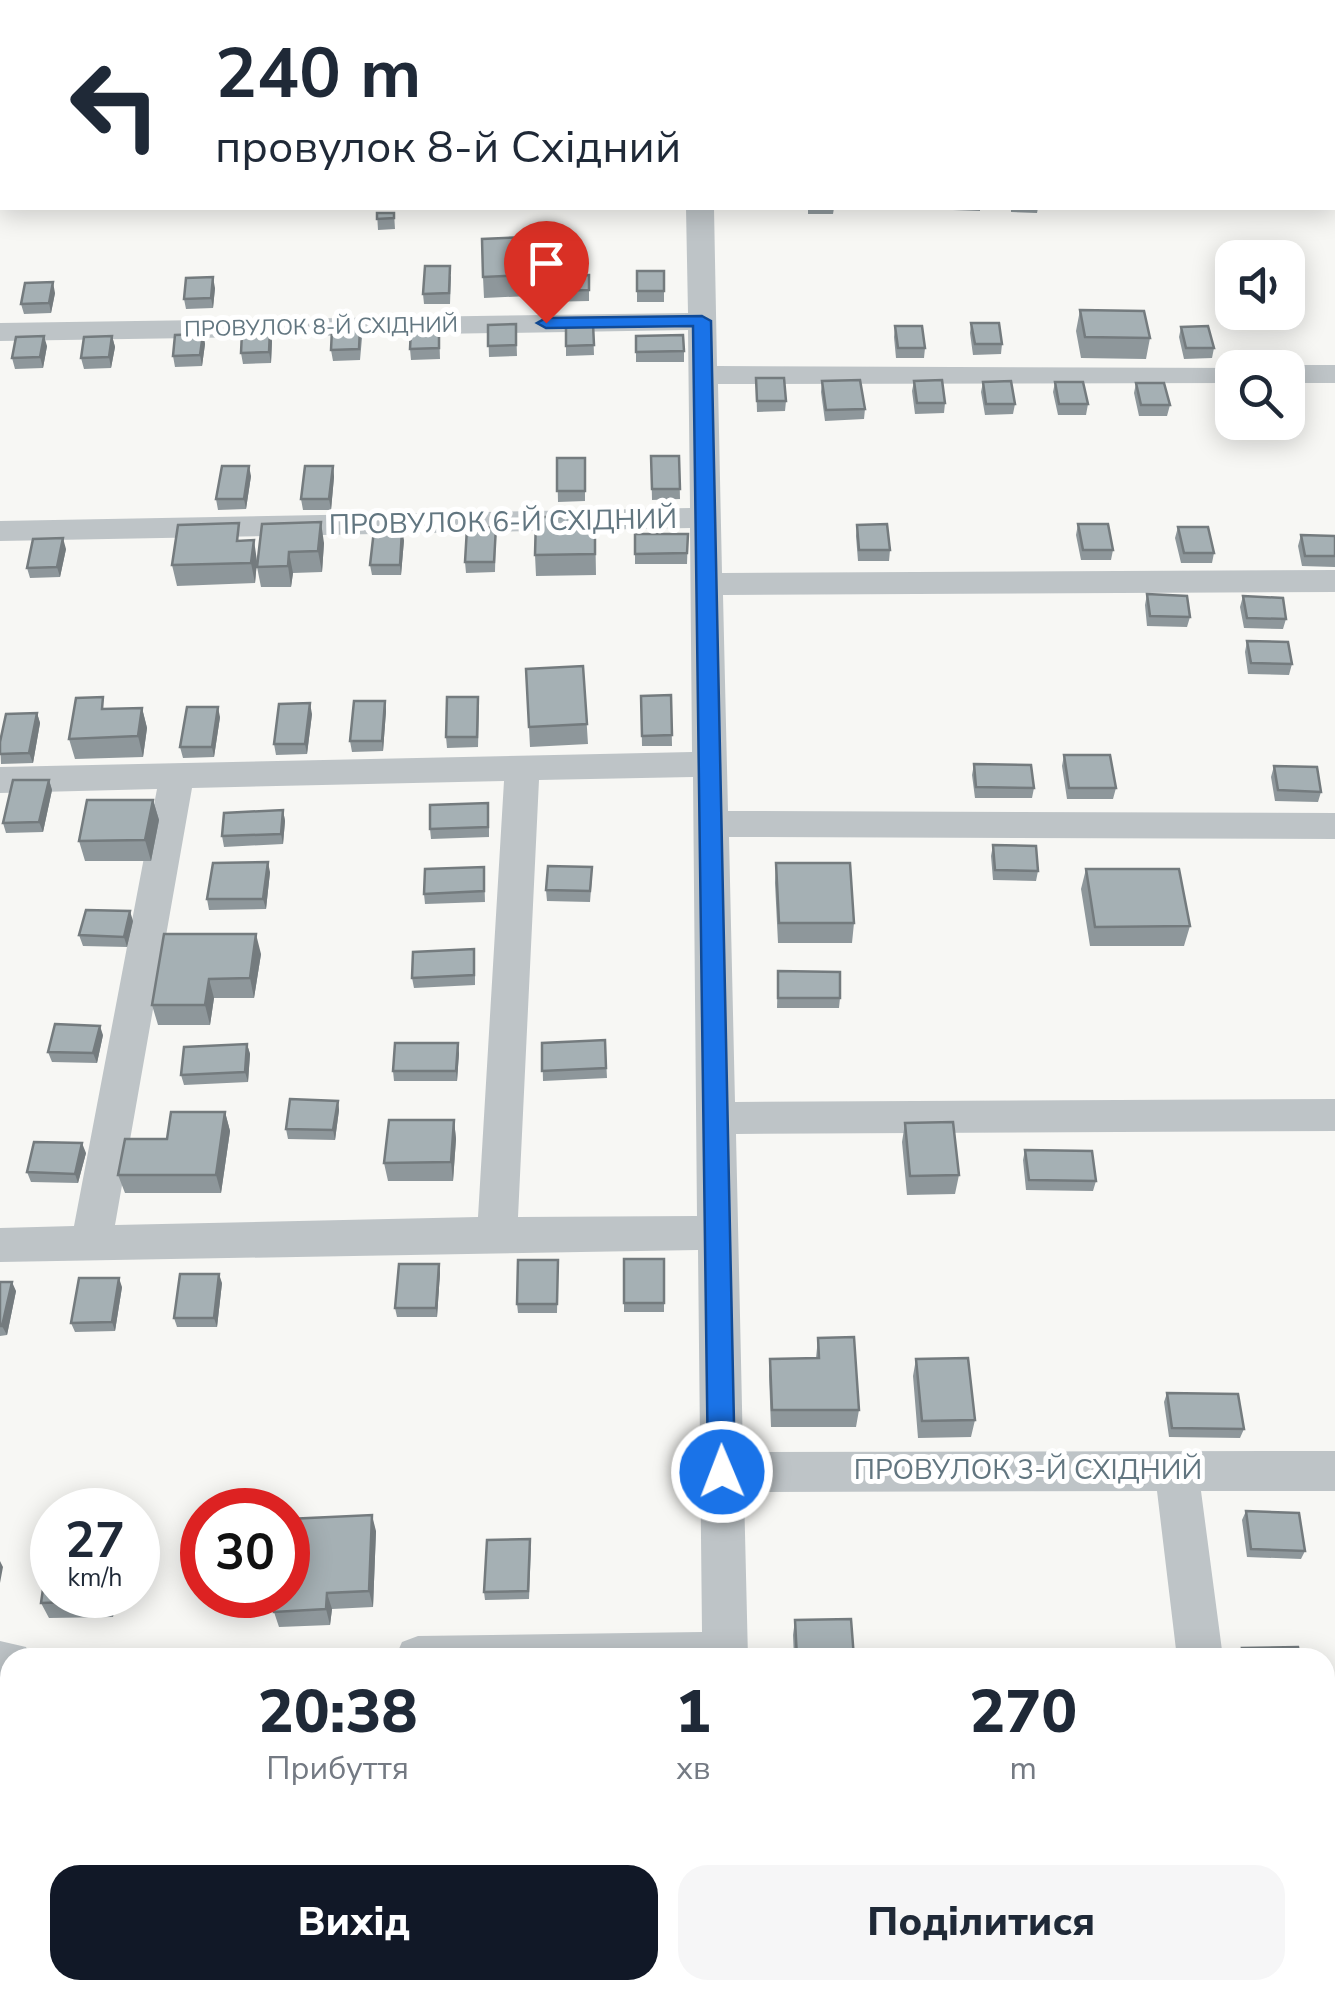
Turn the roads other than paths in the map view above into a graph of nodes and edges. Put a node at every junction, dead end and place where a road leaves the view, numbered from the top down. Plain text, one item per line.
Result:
1 (700, 210) edge
2 (702, 321) junction
3 (0, 332) edge
4 (1215, 374) edge
5 (1305, 374) edge
6 (1335, 374) edge
7 (703, 375) junction
8 (705, 518) junction
9 (0, 531) edge
10 (1335, 581) edge
11 (706, 584) junction
12 (710, 764) junction
13 (522, 766) junction
14 (177, 776) junction
15 (0, 780) edge
16 (711, 824) junction
17 (1335, 826) edge
18 (1335, 1115) edge
19 (716, 1118) junction
20 (718, 1233) junction
21 (497, 1234) junction
22 (91, 1243) junction
23 (0, 1245) edge
24 (1176, 1469) junction
25 (1335, 1470) edge
26 (722, 1472) junction
27 (725, 1648) edge
28 (1199, 1648) edge

1 - 2 street
2 - 3 street, ПРОВУЛОК 8-Й СХІДНИЙ
2 - 7 street
4 - 7 street
5 - 6 street
7 - 8 street
8 - 9 street, ПРОВУЛОК 6-Й СХІДНИЙ
8 - 11 street
10 - 11 street
11 - 12 street
12 - 13 street
12 - 16 street
13 - 14 street
13 - 21 street
14 - 15 street
14 - 22 street
16 - 17 street
16 - 19 street
18 - 19 street
19 - 20 street
20 - 21 street
20 - 26 street
21 - 22 street
22 - 23 street
24 - 25 street, ПРОВУЛОК 3-Й СХІДНИЙ
24 - 26 street, ПРОВУЛОК 3-Й СХІДНИЙ
24 - 28 street
26 - 27 street

